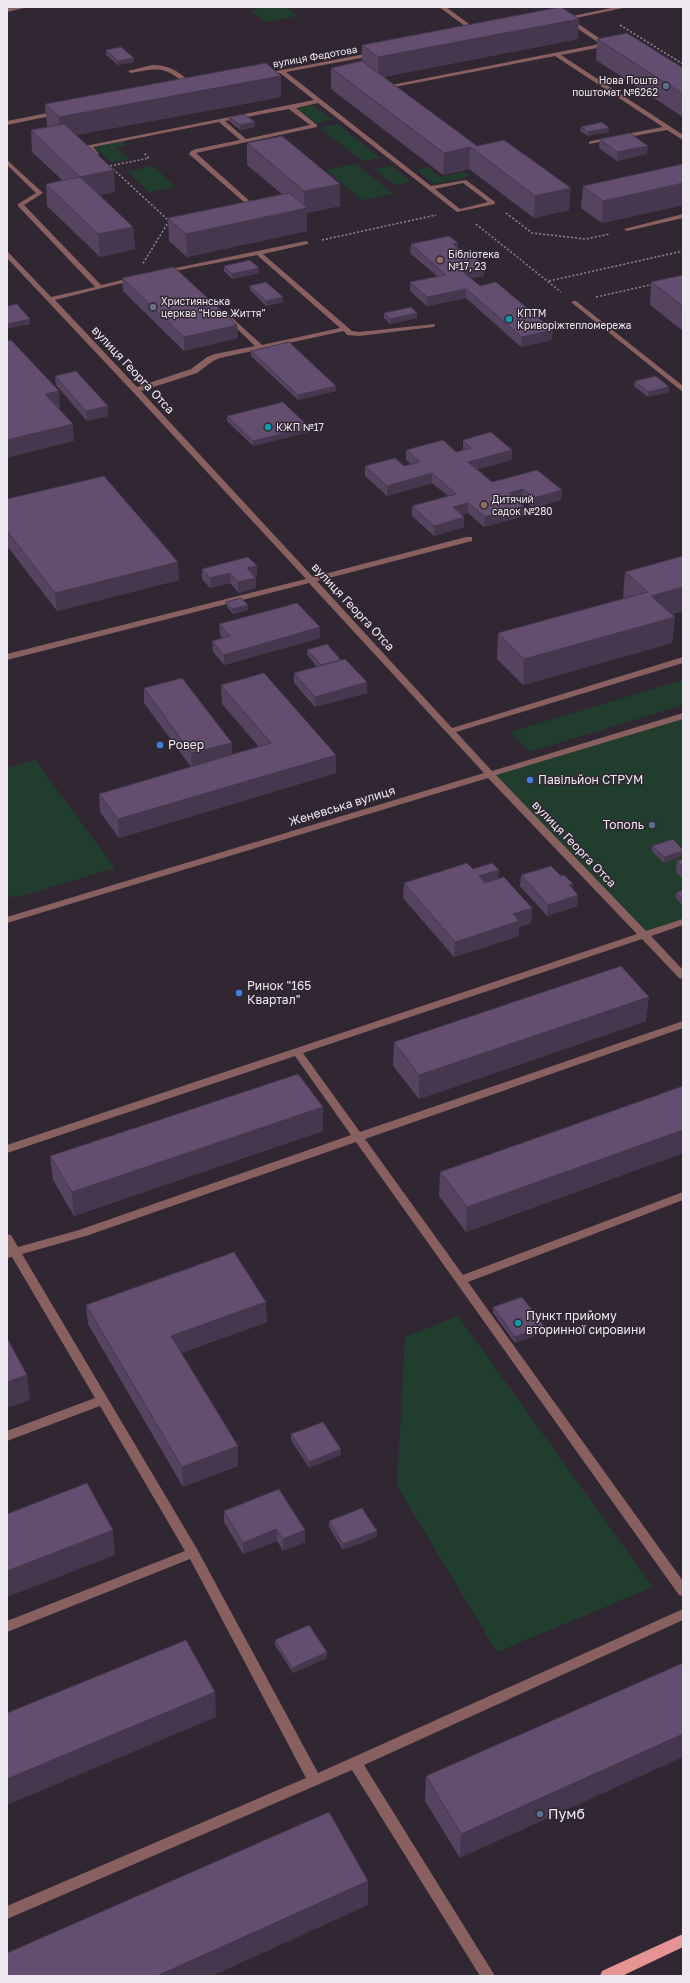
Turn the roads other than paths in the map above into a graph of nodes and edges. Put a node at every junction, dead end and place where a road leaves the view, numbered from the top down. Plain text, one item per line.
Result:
1 (25, 7) edge
2 (442, 7) edge
3 (625, 7) edge
4 (7, 10) edge
5 (566, 18) junction
6 (558, 20) edge
7 (487, 33) edge
8 (480, 34) junction
9 (472, 36) edge
10 (383, 52) edge
11 (556, 54) junction
12 (131, 71) dead end
13 (281, 71) junction
14 (259, 75) edge
15 (201, 86) edge
16 (390, 86) edge
17 (193, 88) junction
18 (186, 89) edge
19 (320, 101) junction
20 (291, 107) junction
21 (61, 112) edge
22 (221, 121) junction
23 (7, 123) edge
24 (668, 128) junction
25 (683, 138) edge
26 (245, 141) junction
27 (591, 143) dead end
28 (7, 162) edge
29 (110, 166) edge
30 (430, 188) junction
31 (235, 207) edge
32 (683, 216) edge
33 (627, 229) edge
34 (306, 243) edge
35 (258, 253) junction
36 (7, 254) edge
37 (156, 275) edge
38 (137, 279) edge
39 (99, 287) junction
40 (51, 299) junction
41 (574, 302) road end
42 (222, 311) edge
43 (433, 325) dead end
44 (344, 329) junction
45 (260, 347) junction
46 (136, 390) junction
47 (683, 390) edge
48 (469, 539) dead end
49 (313, 581) junction
50 (7, 657) edge
51 (683, 660) edge
52 (683, 716) edge
53 (451, 731) junction
54 (490, 774) junction
55 (7, 920) edge
56 (683, 922) edge
57 (644, 934) junction
58 (683, 976) edge
59 (683, 1024) edge
60 (297, 1052) junction
61 (358, 1137) junction
62 (7, 1149) edge
63 (683, 1196) edge
64 (7, 1238) edge
65 (11, 1253) edge
66 (461, 1280) junction
67 (102, 1400) junction
68 (7, 1436) edge
69 (193, 1553) junction
70 (683, 1591) edge
71 (683, 1614) edge
72 (7, 1627) edge
73 (355, 1762) junction
74 (315, 1781) junction
75 (7, 1913) edge
76 (683, 1940) edge
77 (488, 1976) edge
78 (607, 1976) edge

1 - 4 street
2 - 8 street
3 - 5 street
5 - 6 street
5 - 11 street
7 - 8 street
8 - 9 street
10 - 13 street, вулиця Федотова
11 - 16 street
11 - 24 street
12 - 17 street
13 - 14 street, вулиця Федотова
13 - 19 street
15 - 17 street
17 - 18 street
19 - 20 street
19 - 30 street
20 - 22 street
20 - 26 street
21 - 23 street
22 - 26 street
22 - 29 street
24 - 25 street
24 - 27 street
26 - 31 street
28 - 39 street
30 - 30 street
32 - 33 street
34 - 35 street
35 - 37 street
35 - 44 street
36 - 40 street, вулиця Георга Отса
38 - 39 street
39 - 40 street
40 - 46 street, вулиця Георга Отса
41 - 47 street
42 - 45 street
43 - 44 street
44 - 45 street
45 - 46 street
46 - 49 street, вулиця Георга Отса
48 - 49 street
49 - 50 street
49 - 53 street, вулиця Георга Отса
51 - 53 street
52 - 54 street, Женевська вулиця
53 - 54 street, вулиця Георга Отса
54 - 55 street, Женевська вулиця
54 - 57 street, вулиця Георга Отса
56 - 57 street
57 - 58 street, вулиця Георга Отса
57 - 60 street
59 - 61 street
60 - 61 street
60 - 62 street
61 - 65 street
61 - 66 street
63 - 66 street
64 - 65 street
65 - 67 street
66 - 70 street
67 - 68 street
67 - 69 street
69 - 72 street
69 - 74 street
71 - 73 street
73 - 74 street
73 - 77 street
74 - 75 street
76 - 78 main road

